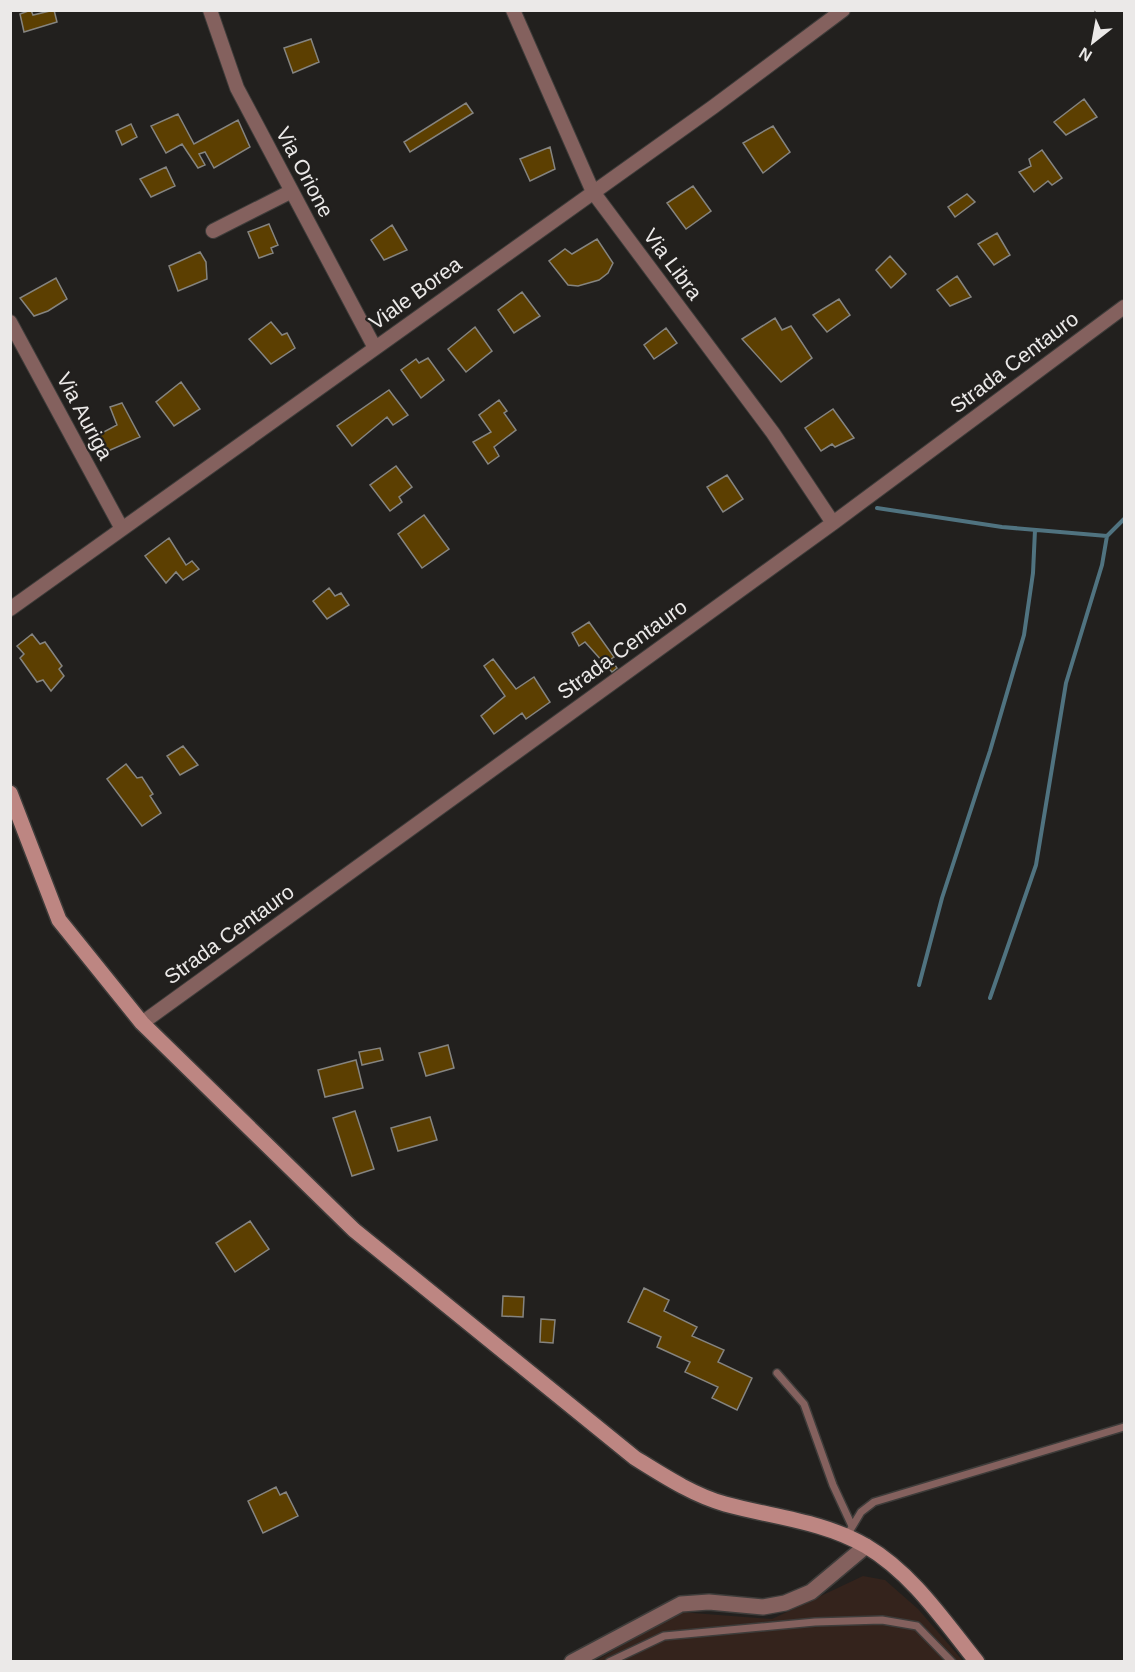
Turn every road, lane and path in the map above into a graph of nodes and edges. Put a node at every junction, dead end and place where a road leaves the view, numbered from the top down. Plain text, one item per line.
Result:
1 (210, 10) edge
2 (513, 10) edge
3 (843, 10) edge
4 (290, 192) junction
5 (593, 192) junction
6 (213, 231) dead end
7 (1125, 307) edge
8 (10, 322) edge
9 (375, 348) junction
10 (832, 523) junction
11 (122, 529) junction
12 (10, 609) edge
13 (10, 793) edge
14 (142, 1023) junction
15 (777, 1374) dead end
16 (1125, 1427) edge
17 (849, 1532) junction
18 (866, 1546) junction
19 (572, 1662) edge
20 (609, 1662) edge
21 (952, 1662) edge
22 (977, 1662) edge

1 - 4 street, Via Orione
2 - 5 street, Via Libra
3 - 5 street, Viale Borea
4 - 6 street
4 - 9 street, Via Orione
5 - 9 street, Viale Borea
5 - 10 street, Via Libra
7 - 10 street, Strada Centauro
8 - 11 street, Via Auriga
9 - 11 street, Viale Borea
10 - 14 street, Strada Centauro
11 - 12 street, Viale Borea
13 - 14 main road
14 - 17 main road
15 - 17 lane
16 - 17 lane
17 - 18 main road
18 - 19 street
18 - 22 main road
20 - 21 lane

